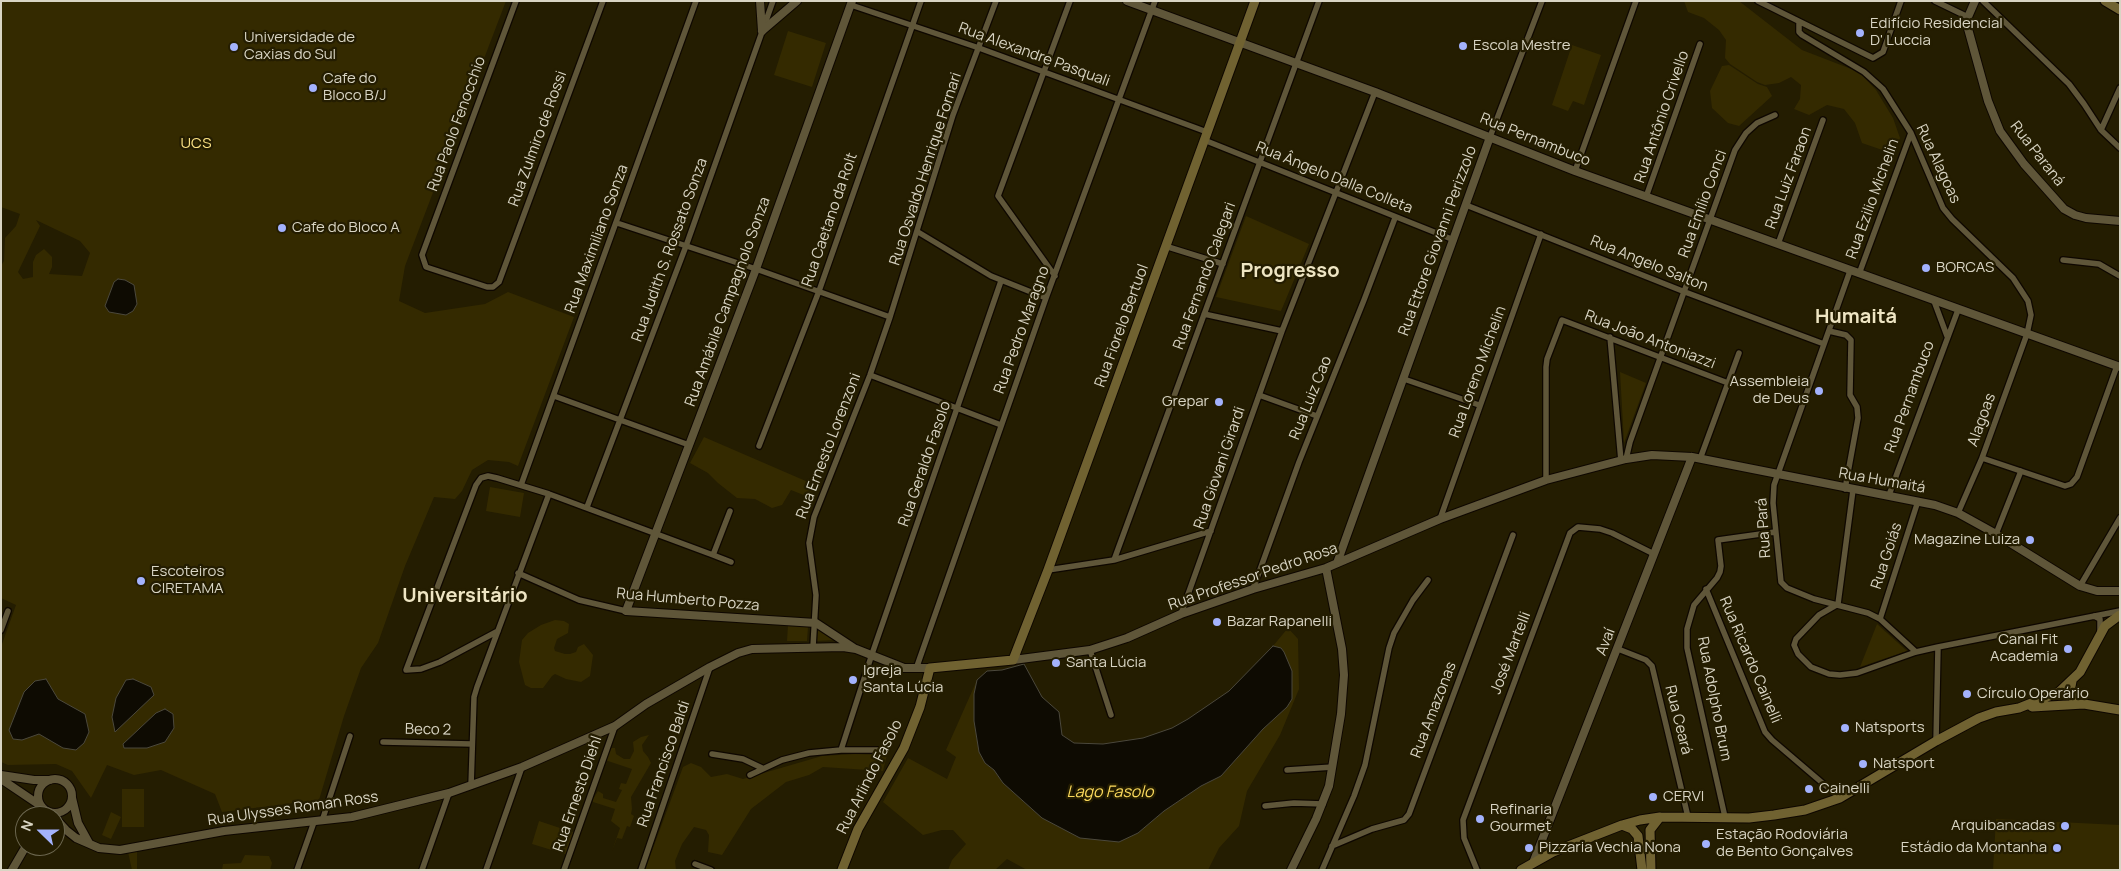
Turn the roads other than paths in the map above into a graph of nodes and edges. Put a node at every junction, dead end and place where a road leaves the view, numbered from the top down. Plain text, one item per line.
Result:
1 (516, 1) edge
2 (603, 1) edge
3 (696, 1) edge
4 (760, 1) edge
5 (774, 1) edge
6 (797, 1) edge
7 (921, 1) edge
8 (996, 1) edge
9 (1070, 1) edge
10 (1126, 1) edge
11 (1155, 1) edge
12 (1255, 1) edge
13 (1319, 1) edge
14 (1542, 1) edge
15 (1636, 1) edge
16 (1758, 1) edge
17 (1901, 1) edge
18 (1935, 1) edge
19 (1975, 1) edge
20 (1983, 1) edge
21 (2105, 1) edge
22 (852, 3) edge
23 (1152, 10) junction
24 (2120, 10) edge
25 (1968, 17) junction
26 (1799, 23) junction
27 (912, 25) junction
28 (762, 31) junction
29 (1240, 43) junction
30 (1700, 44) dead end
31 (979, 48) junction
32 (1297, 63) junction
33 (1043, 73) junction
34 (2120, 88) edge
35 (1375, 92) junction
36 (1119, 100) junction
37 (1775, 115) dead end
38 (1823, 120) dead end
39 (2101, 130) junction
40 (1911, 133) junction
41 (1206, 136) junction
42 (1490, 137) junction
43 (2120, 148) edge
44 (1261, 161) junction
45 (1575, 171) junction
46 (1335, 193) junction
47 (1646, 198) junction
48 (1466, 205) junction
49 (1395, 218) junction
50 (1710, 220) junction
51 (2120, 221) edge
52 (617, 223) junction
53 (918, 232) junction
54 (1541, 234) junction
55 (1454, 240) junction
56 (1778, 244) junction
57 (686, 246) junction
58 (1165, 246) junction
59 (2063, 260) dead end
60 (1223, 264) junction
61 (756, 269) junction
62 (1850, 270) junction
63 (1859, 274) junction
64 (1055, 276) junction
65 (2120, 276) edge
66 (1001, 281) junction
67 (496, 286) joint
68 (819, 291) junction
69 (1685, 292) junction
70 (1046, 298) junction
71 (1934, 301) junction
72 (1958, 310) junction
73 (1204, 314) junction
74 (890, 317) junction
75 (1282, 331) junction
76 (1829, 331) junction
77 (2027, 334) junction
78 (1947, 336) junction
79 (1610, 337) junction
80 (1824, 344) junction
81 (1739, 353) dead end
82 (1661, 357) junction
83 (2120, 357) edge
84 (2118, 367) edge
85 (870, 375) junction
86 (1404, 379) junction
87 (1728, 383) junction
88 (1259, 395) junction
89 (554, 396) junction
90 (1479, 405) junction
91 (957, 409) junction
92 (1317, 416) junction
93 (621, 419) junction
94 (1001, 425) junction
95 (689, 445) junction
96 (759, 446) dead end
97 (1692, 458) junction
98 (1982, 458) junction
99 (1700, 459) junction
100 (1624, 460) junction
101 (2021, 471) junction
102 (1778, 476) junction
103 (1546, 480) junction
104 (521, 485) junction
105 (1849, 490) junction
106 (549, 494) junction
107 (1889, 495) junction
108 (1918, 501) junction
109 (587, 507) junction
110 (730, 511) dead end
111 (1958, 513) junction
112 (2120, 518) edge
113 (1440, 519) junction
114 (1211, 531) junction
115 (1775, 532) junction
116 (655, 533) junction
117 (1996, 534) junction
118 (1513, 535) dead end
119 (1654, 554) junction
120 (713, 555) junction
121 (1114, 560) junction
122 (730, 562) dead end
123 (1337, 563) junction
124 (1326, 568) junction
125 (1048, 570) junction
126 (518, 573) junction
127 (1428, 580) dead end
128 (2080, 586) junction
129 (1253, 589) junction
130 (1706, 589) junction
131 (2120, 591) edge
132 (1838, 604) junction
133 (8, 611) dead end
134 (626, 611) junction
135 (2120, 613) edge
136 (1181, 614) junction
137 (2094, 616) junction
138 (1880, 619) junction
139 (816, 623) junction
140 (1, 630) edge
141 (498, 631) junction
142 (2099, 635) junction
143 (814, 647) junction
144 (1938, 647) junction
145 (856, 649) junction
146 (1618, 649) junction
147 (1090, 650) junction
148 (1916, 652) junction
149 (872, 654) junction
150 (1013, 660) junction
151 (710, 666) junction
152 (930, 668) junction
153 (916, 669) junction
154 (2072, 681) junction
155 (2076, 704) junction
156 (2020, 708) junction
157 (2120, 710) edge
158 (1110, 715) dead end
159 (615, 726) junction
160 (350, 736) dead end
161 (1936, 741) junction
162 (383, 742) dead end
163 (472, 744) junction
164 (841, 750) junction
165 (878, 750) dead end
166 (712, 754) dead end
167 (522, 767) junction
168 (762, 768) junction
169 (1334, 768) junction
170 (1288, 770) dead end
171 (750, 775) dead end
172 (1, 777) edge
173 (50, 780) junction
174 (471, 786) junction
175 (449, 793) junction
176 (72, 798) junction
177 (1840, 798) junction
178 (1323, 804) junction
179 (39, 806) edge
180 (42, 806) edge
181 (1265, 806) dead end
182 (65, 810) edge
183 (1660, 817) junction
184 (1688, 817) junction
185 (1725, 817) junction
186 (318, 821) junction
187 (1622, 825) junction
188 (65, 829) edge
189 (1543, 835) junction
190 (90, 844) junction
191 (1332, 846) junction
192 (1554, 852) junction
193 (20, 856) edge
194 (1533, 863) junction
195 (695, 864) dead end
196 (12, 870) edge
197 (297, 870) edge
198 (422, 870) edge
199 (486, 870) edge
200 (564, 870) edge
201 (641, 870) edge
202 (711, 870) edge
203 (842, 870) edge
204 (1291, 870) edge
205 (1322, 870) edge
206 (1477, 870) edge
207 (1522, 870) edge
208 (1642, 870) edge
209 (1651, 870) edge

1 - 67 street, Rua Paolo Fenocchio
2 - 67 street, Rua Zulmiro de Rossi
3 - 52 street, Rua Maximiliano Sonza
4 - 28 street
5 - 28 street, Rua Judith S. Rossato Sonza
6 - 28 street
7 - 27 street, Rua Caetano da Rolt
8 - 31 street, Rua Osvaldo Henrique Fornari
9 - 33 street
10 - 23 street, Rua Pernambuco
11 - 23 street, Rua Pedro Maragno
12 - 29 main road, Rua Fiorelo Bertuol
13 - 32 street, Rua Fernando Calegari
14 - 42 street, Rua Ettore Giovanni Perizzolo
15 - 45 street
16 - 26 street
17 - 26 street
18 - 25 street
19 - 25 street, Rua Paraná
20 - 39 street
21 - 24 main road
22 - 27 street, Rua Alexandre Pasquali
22 - 61 street, Rua Amábile Campagnolo Sonza
23 - 29 street, Rua Pernambuco
23 - 36 street, Rua Pedro Maragno
25 - 51 street, Rua Paraná
26 - 40 street, Rua Alagoas
27 - 31 street, Rua Alexandre Pasquali
27 - 68 street, Rua Caetano da Rolt
28 - 57 street, Rua Judith S. Rossato Sonza
29 - 32 street, Rua Pernambuco
29 - 41 main road, Rua Fiorelo Bertuol
30 - 47 street, Rua Antônio Crivello
31 - 33 street, Rua Alexandre Pasquali
31 - 53 street, Rua Osvaldo Henrique Fornari
32 - 35 street, Rua Pernambuco
32 - 44 street, Rua Fernando Calegari
33 - 36 street, Rua Alexandre Pasquali
33 - 64 street
34 - 39 street
35 - 42 street, Rua Pernambuco
35 - 46 street, Rua Giovani Girardi
36 - 41 street, Rua Alexandre Pasquali
36 - 64 street, Rua Pedro Maragno
37 - 50 street, Rua Emílio Conci
38 - 56 street, Rua Luiz Faraon
39 - 43 street
40 - 63 street, Rua Ezilio Michelin
40 - 77 street, Rua Alagoas
41 - 44 street, Rua Ângelo Dalla Colleta
41 - 58 main road, Rua Fiorelo Bertuol
42 - 45 street, Rua Pernambuco
42 - 48 street, Rua Ettore Giovanni Perizzolo
44 - 46 street, Rua Ângelo Dalla Colleta
44 - 60 street, Rua Fernando Calegari
45 - 47 street, Rua Pernambuco
46 - 49 street, Rua Ângelo Dalla Colleta
46 - 75 street, Rua Giovani Girardi
47 - 50 street, Rua Pernambuco
48 - 54 street, Rua Angelo Salton
48 - 55 street, Rua Ettore Giovanni Perizzolo
49 - 55 street, Rua Ângelo Dalla Colleta
49 - 92 street, Rua Luiz Cao
50 - 56 street, Rua Pernambuco
50 - 69 street, Rua Emílio Conci
52 - 57 street
52 - 89 street, Rua Maximiliano Sonza
53 - 66 street
53 - 74 street, Rua Osvaldo Henrique Fornari
54 - 69 street, Rua Angelo Salton
54 - 90 street, Rua Loreno Michelin
55 - 86 street, Rua Ettore Giovanni Perizzolo
56 - 62 street, Rua Pernambuco
57 - 61 street
57 - 93 street, Rua Judith S. Rossato Sonza
58 - 60 street
58 - 125 main road, Rua Fiorelo Bertuol
59 - 65 street
60 - 73 street, Rua Fernando Calegari
61 - 68 street
61 - 95 street, Rua Amábile Campagnolo Sonza
62 - 63 street, Rua Pernambuco
62 - 76 street, Rua Pará
63 - 71 street, Rua Pernambuco
64 - 70 street, Rua Pedro Maragno
66 - 70 street
66 - 91 street, Rua Geraldo Fasolo
68 - 74 street
68 - 96 street, Rua Caetano da Rolt
69 - 80 street, Rua Angelo Salton
69 - 82 street, Rua Emílio Conci
70 - 94 street, Rua Pedro Maragno
71 - 72 street, Rua Pernambuco
71 - 78 street, Rua Pernambuco
72 - 77 street
72 - 78 street, Rua Pernambuco
73 - 75 street
73 - 121 street, Rua Fernando Calegari
74 - 85 street, Rua Ernesto Lorenzoni
75 - 88 street, Rua Giovani Girardi
76 - 80 street, Rua Pará
76 - 105 street
77 - 84 street
77 - 98 street, Alagoas
78 - 107 street, Rua Pernambuco
79 - 82 street, Rua João Antoniazzi
79 - 100 street
79 - 103 street, Rua João Antoniazzi
80 - 102 street, Rua Pará
81 - 87 street
82 - 87 street, Rua João Antoniazzi
82 - 100 street, Rua Emílio Conci
83 - 84 street
84 - 101 street
85 - 91 street
85 - 139 street, Rua Ernesto Lorenzoni
86 - 90 street
86 - 123 street, Rua Ettore Giovanni Perizzolo
87 - 99 street
88 - 92 street
88 - 114 street, Rua Giovani Girardi
89 - 93 street
89 - 104 street, Rua Maximiliano Sonza
90 - 113 street, Rua Loreno Michelin
91 - 94 street
91 - 149 street, Rua Geraldo Fasolo
92 - 129 street, Rua Luiz Cao
93 - 95 street
93 - 109 street, Rua Judith S. Rossato Sonza
94 - 153 street, Rua Pedro Maragno
95 - 116 street, Rua Amábile Campagnolo Sonza
97 - 99 street, Rua Humaitá
97 - 100 street, Rua Humaitá
97 - 119 street, Avaí
98 - 101 street
98 - 111 street, Alagoas
99 - 102 street, Rua Humaitá
100 - 103 street, Rua Professor Pedro Rosa
101 - 117 street
102 - 105 street, Rua Humaitá
102 - 115 street, Rua Pará
103 - 113 street, Rua Professor Pedro Rosa
104 - 106 street
104 - 141 street
105 - 107 street, Rua Humaitá
105 - 132 street
106 - 109 street
106 - 126 street
107 - 108 street, Rua Humaitá
108 - 111 street, Rua Humaitá
108 - 138 street, Rua Goiás
109 - 116 street
110 - 120 street
111 - 117 street, Rua Humaitá
112 - 128 street
113 - 123 street, Rua Professor Pedro Rosa
114 - 121 street
114 - 136 street, Rua Giovani Girardi
115 - 130 street, Rua Adolpho Brum
115 - 132 street, Rua Pará
116 - 120 street
116 - 134 street, Rua Amábile Campagnolo Sonza
117 - 128 street, Rua Humaitá
118 - 191 street, Rua Amazonas
119 - 146 street, Avaí
119 - 206 street, José Martelli
120 - 122 street
121 - 125 street
123 - 124 street, Rua Professor Pedro Rosa
124 - 129 street, Rua Professor Pedro Rosa
124 - 169 street
125 - 150 main road, Rua Fiorelo Bertuol
126 - 134 street, Rua Humberto Pozza
126 - 141 street
127 - 191 street
128 - 131 street, Rua Humaitá
129 - 136 street, Rua Professor Pedro Rosa
130 - 177 street, Rua Ricardo Cainelli
130 - 185 street, Rua Adolpho Brum
132 - 138 street, Rua Pará
132 - 148 street
133 - 140 street
134 - 139 street, Rua Humberto Pozza
135 - 137 street
135 - 142 main road
136 - 147 street, Rua Professor Pedro Rosa
137 - 142 street
137 - 144 street
138 - 148 street, Rua Pará
139 - 143 street, Rua Ernesto Lorenzoni
139 - 145 street, Rua Humberto Pozza
141 - 163 street
142 - 154 main road
143 - 145 street, Rua Ulysses Roman Ross
143 - 151 street, Rua Ulysses Roman Ross
144 - 148 street
144 - 161 street
145 - 149 street, Rua Professor Pedro Rosa
146 - 184 street, Rua Ceará
146 - 189 street, Avaí
147 - 150 street, Rua Professor Pedro Rosa
147 - 158 street
149 - 153 street, Rua Professor Pedro Rosa
149 - 164 street, Rua Geraldo Fasolo
150 - 152 main road, Rua Professor Pedro Rosa
151 - 159 street, Rua Ulysses Roman Ross
151 - 201 street, Rua Francisco Baldi
152 - 153 street, Rua Professor Pedro Rosa
152 - 203 main road, Rua Arlindo Fasolo
154 - 155 main road
154 - 156 main road
155 - 156 main road
155 - 157 main road
156 - 161 main road
159 - 167 street, Rua Ulysses Roman Ross
159 - 200 street, Rua Ernesto Diehl
160 - 186 street
161 - 177 main road
162 - 163 street, Beco 2
163 - 174 street
164 - 165 street
164 - 168 street
166 - 168 street
167 - 174 street, Rua Ulysses Roman Ross
167 - 199 street
168 - 171 street
169 - 170 street
169 - 178 street
172 - 173 street
172 - 179 street, Rua Ulysses Roman Ross
173 - 176 street
173 - 180 street
174 - 175 street, Rua Ulysses Roman Ross
175 - 186 street, Rua Ulysses Roman Ross
175 - 198 street
176 - 182 street
176 - 190 street
177 - 185 main road
178 - 181 street
178 - 204 street
183 - 184 main road
183 - 187 main road
183 - 209 main road
184 - 185 main road
186 - 190 street, Rua Ulysses Roman Ross
186 - 197 street
187 - 192 main road
187 - 208 main road
188 - 190 street, Rua Ulysses Roman Ross
189 - 192 street
189 - 194 street, Avaí
191 - 205 street
192 - 194 main road
193 - 196 street
194 - 207 main road
195 - 202 street

